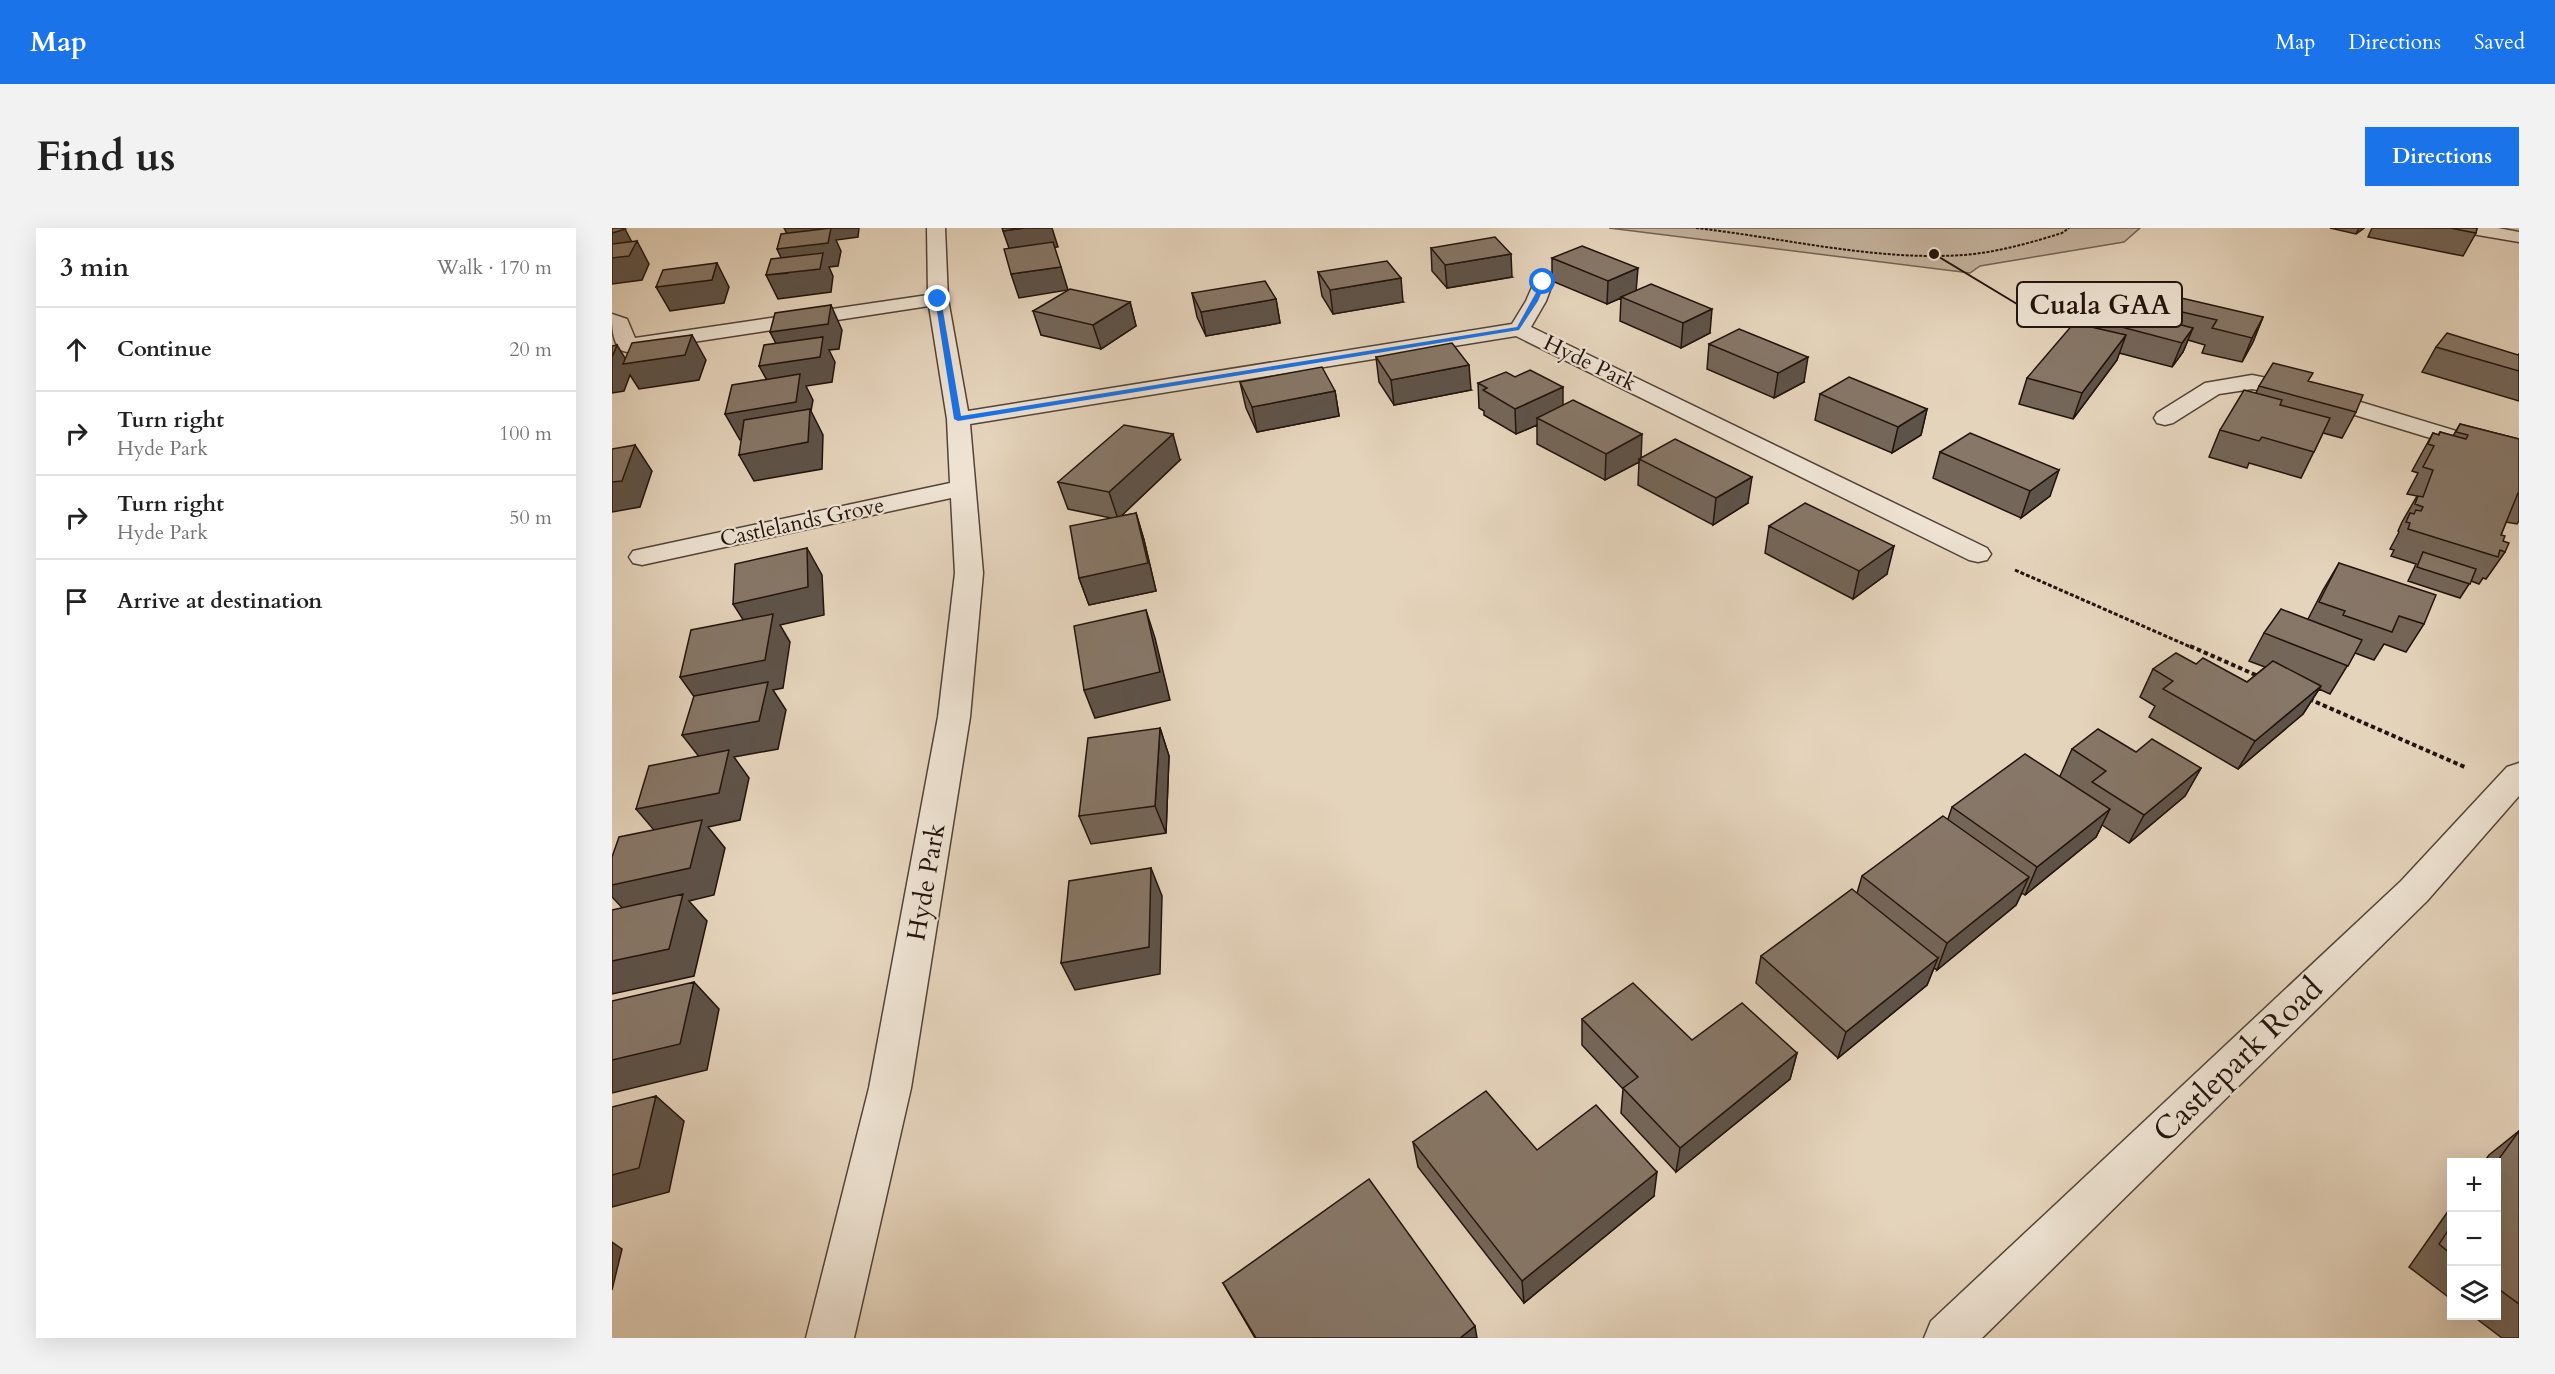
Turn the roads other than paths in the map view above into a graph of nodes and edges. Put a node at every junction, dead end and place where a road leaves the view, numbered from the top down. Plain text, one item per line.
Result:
1 (936, 228) edge
2 (2466, 228) edge
3 (2519, 237) edge
4 (1543, 282) dead end
5 (938, 299) junction
6 (612, 320) edge
7 (1519, 328) junction
8 (619, 348) edge
9 (2165, 418) dead end
10 (958, 419) junction
11 (2519, 458) edge
12 (962, 488) junction
13 (1978, 554) road end
14 (642, 556) dead end
15 (2514, 781) edge
16 (830, 1338) edge
17 (1948, 1338) edge

1 - 5 street, Hyde Park
2 - 3 street
4 - 7 street
5 - 8 street
5 - 10 street, Hyde Park
6 - 8 street
7 - 10 street, Hyde Park
7 - 13 street, Hyde Park
9 - 11 street
10 - 12 street, Hyde Park
12 - 14 street, Castlelands Grove
12 - 16 street, Hyde Park
15 - 17 street, Castlepark Road

